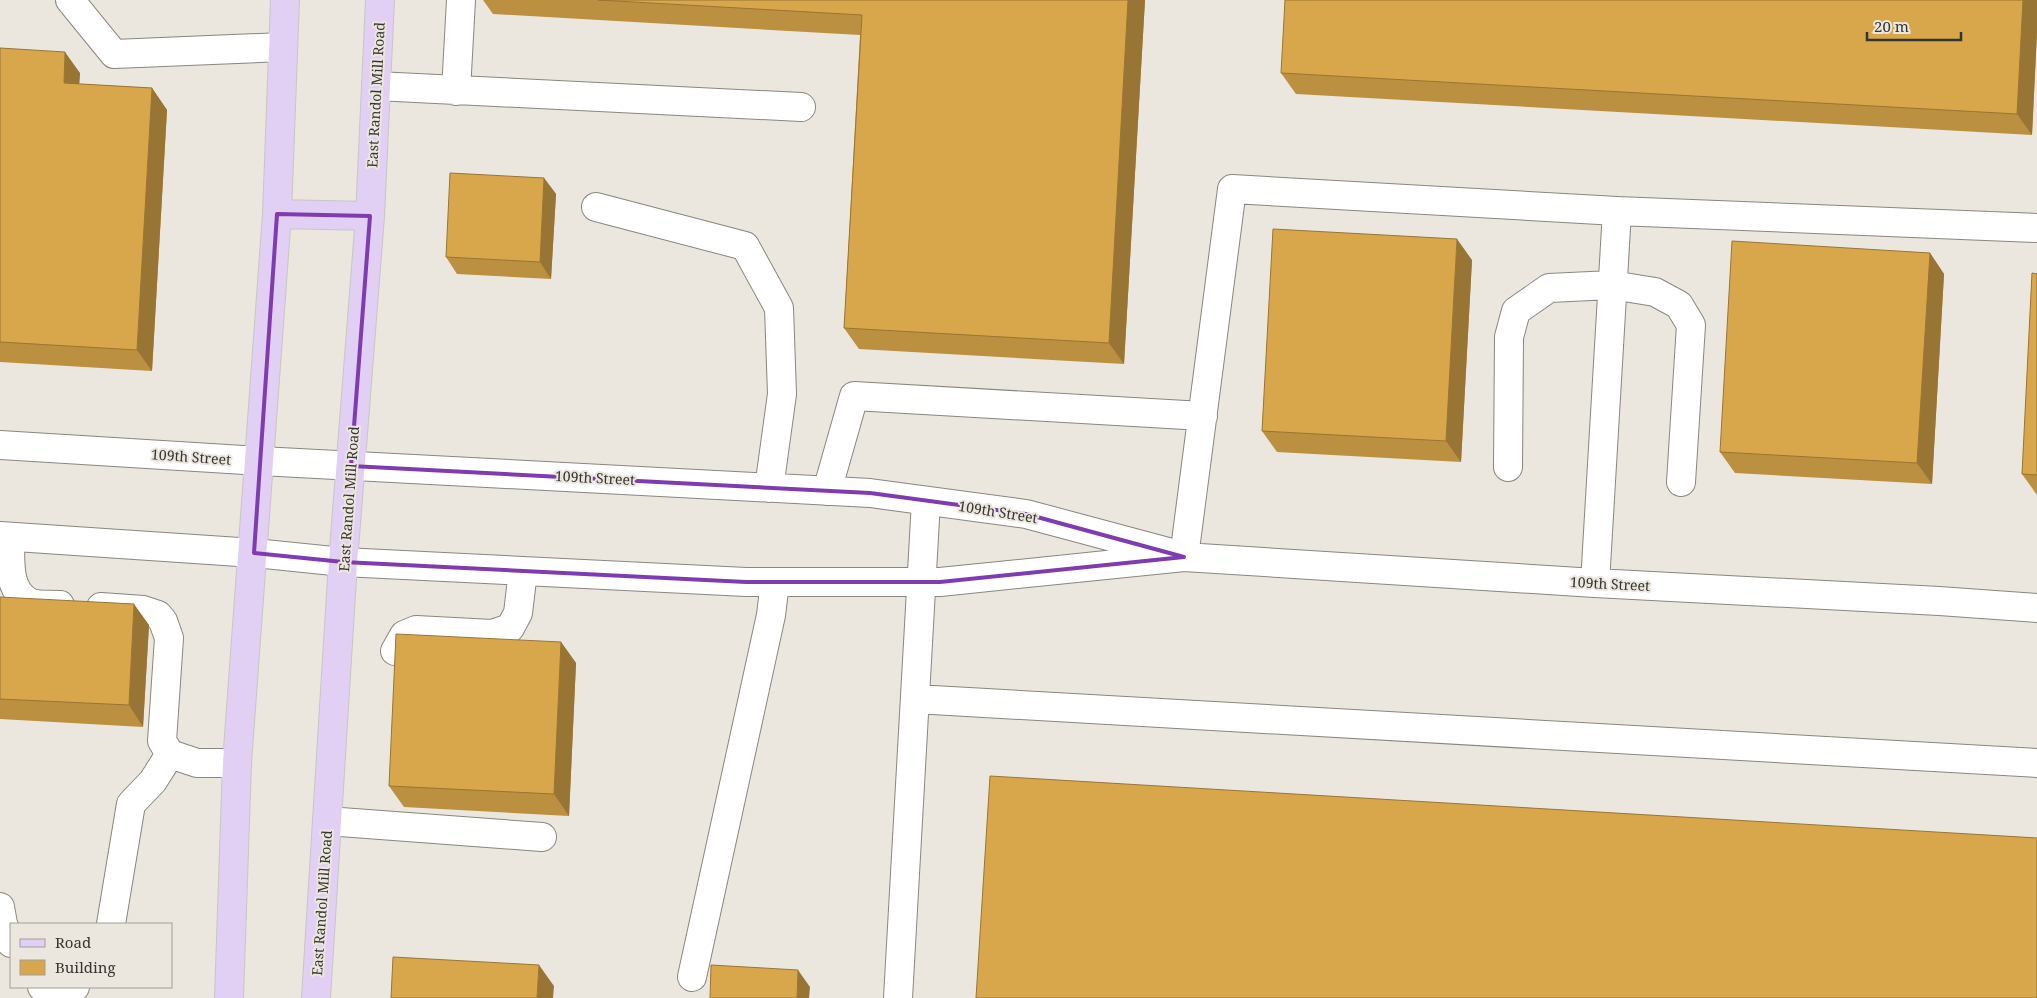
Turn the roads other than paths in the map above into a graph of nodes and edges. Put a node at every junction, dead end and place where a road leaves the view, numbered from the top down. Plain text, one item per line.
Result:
1 (70, 0) edge
2 (285, 0) edge
3 (380, 0) edge
4 (461, 0) edge
5 (283, 47) junction
6 (376, 86) junction
7 (456, 90) junction
8 (801, 107) dead end
9 (596, 208) dead end
10 (1617, 210) junction
11 (277, 214) junction
12 (370, 216) junction
13 (2037, 228) edge
14 (1612, 285) junction
15 (1203, 416) junction
16 (0, 444) edge
17 (260, 461) junction
18 (351, 466) junction
19 (1508, 468) dead end
20 (1681, 482) dead end
21 (769, 488) junction
22 (827, 491) junction
23 (926, 501) junction
24 (5, 536) edge
25 (254, 553) junction
26 (1184, 557) junction
27 (344, 562) junction
28 (523, 571) junction
29 (775, 582) junction
30 (922, 582) junction
31 (1594, 583) junction
32 (2037, 608) edge
33 (395, 651) edge
34 (915, 699) junction
35 (170, 754) junction
36 (238, 763) junction
37 (2037, 763) edge
38 (327, 821) junction
39 (542, 837) dead end
40 (0, 907) edge
41 (111, 923) edge
42 (10, 941) edge
43 (692, 977) dead end
44 (45, 988) edge
45 (74, 988) edge
46 (229, 998) edge
47 (316, 998) edge
48 (898, 998) edge

1 - 5 street
2 - 5 main road
3 - 6 main road, East Randol Mill Road
4 - 7 street
5 - 11 main road
6 - 7 street
6 - 12 main road, East Randol Mill Road
7 - 8 street
9 - 21 street
10 - 13 street
10 - 14 street
10 - 15 street
11 - 12 main road
11 - 17 main road
12 - 18 main road, East Randol Mill Road
14 - 19 street
14 - 20 street
14 - 31 street
15 - 22 street
15 - 26 street
16 - 17 street, 109th Street
17 - 18 street, 109th Street
17 - 25 main road
18 - 21 street, 109th Street
18 - 27 main road, East Randol Mill Road
21 - 22 street, 109th Street
22 - 23 street, 109th Street
23 - 26 street, 109th Street
23 - 30 street
24 - 25 street, 109th Street
24 - 35 street
25 - 27 street, 109th Street
25 - 36 main road
26 - 30 street, 109th Street
26 - 31 street, 109th Street
27 - 28 street, 109th Street
27 - 38 main road, East Randol Mill Road
28 - 29 street, 109th Street
28 - 33 street
29 - 30 street, 109th Street
29 - 43 street
30 - 34 street
31 - 32 street, 109th Street
34 - 37 street
34 - 48 street
35 - 36 street
35 - 41 street
36 - 46 main road
38 - 39 street
38 - 47 main road, East Randol Mill Road
40 - 42 street
44 - 45 street

